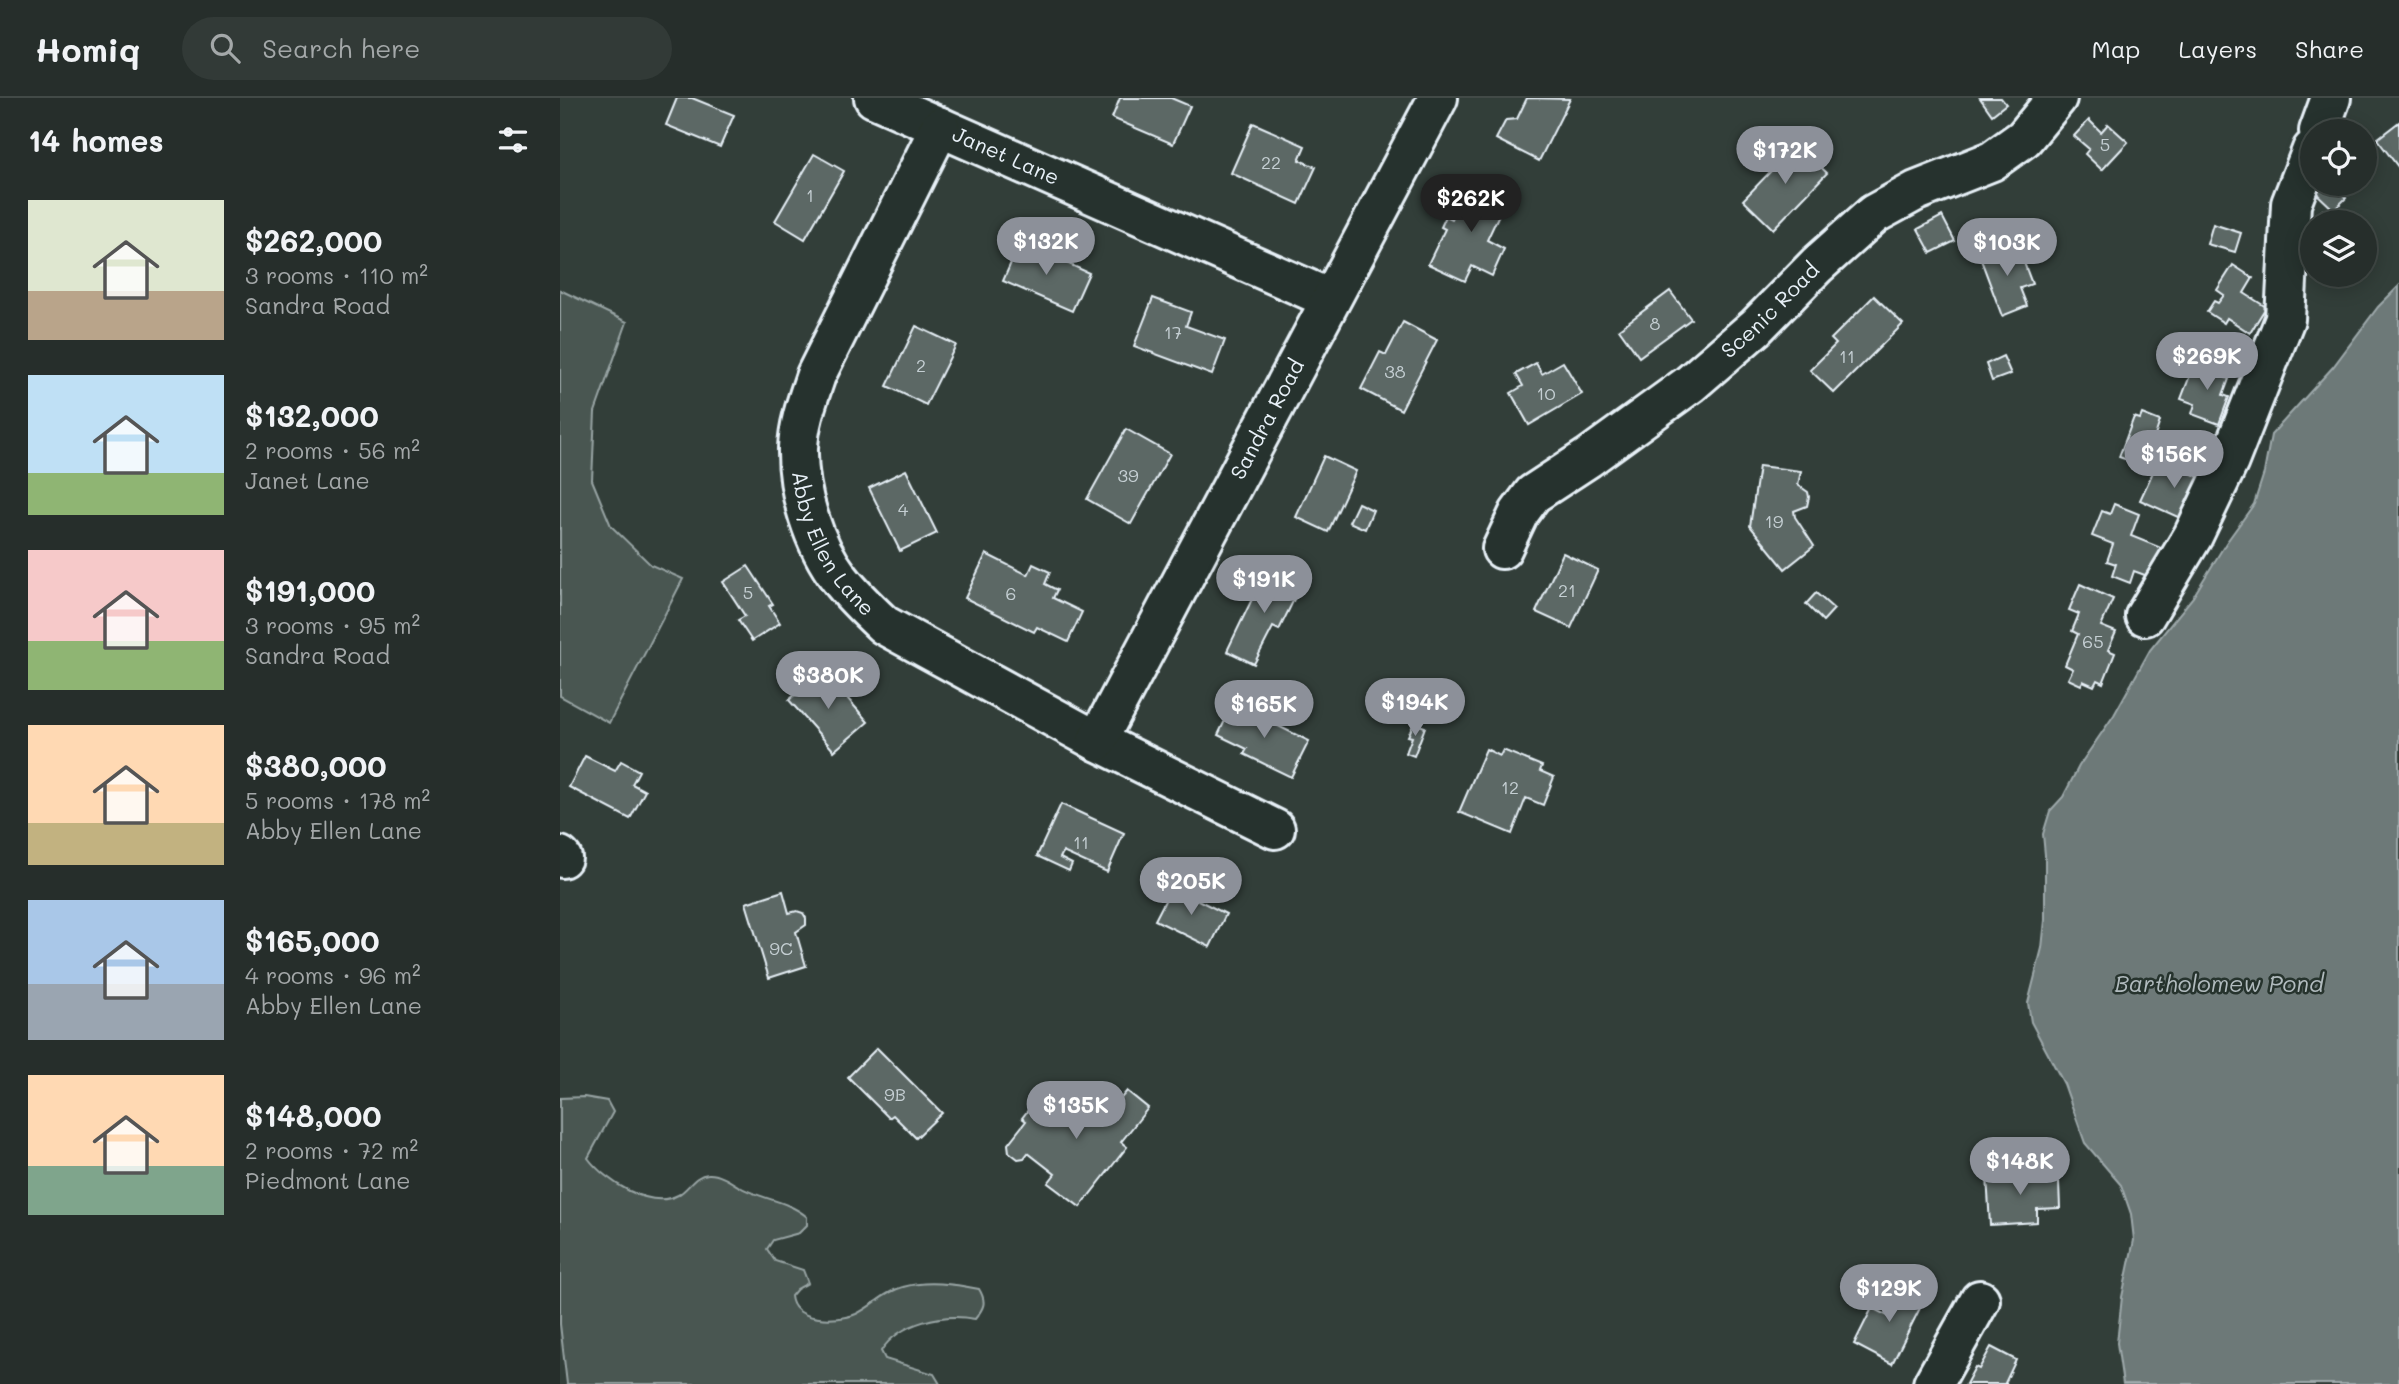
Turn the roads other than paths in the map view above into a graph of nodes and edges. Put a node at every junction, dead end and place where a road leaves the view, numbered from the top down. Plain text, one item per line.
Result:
1 (874, 98) edge
2 (1438, 98) edge
3 (2057, 98) edge
4 (2331, 98) edge
5 (2323, 119) edge
6 (940, 127) junction
7 (2300, 181) edge
8 (1331, 299) junction
9 (1502, 549) dead end
10 (2145, 616) dead end
11 (1097, 741) junction
12 (1275, 829) dead end
13 (1980, 1300) dead end
14 (1933, 1384) edge

1 - 6 street, Janet Lane
2 - 8 street, Sandra Road
3 - 9 street, Scenic Road
4 - 5 street
6 - 8 street, Janet Lane
6 - 11 street, Abby Ellen Lane
7 - 10 street
8 - 11 street, Sandra Road
11 - 12 street, Abby Ellen Lane
13 - 14 street

